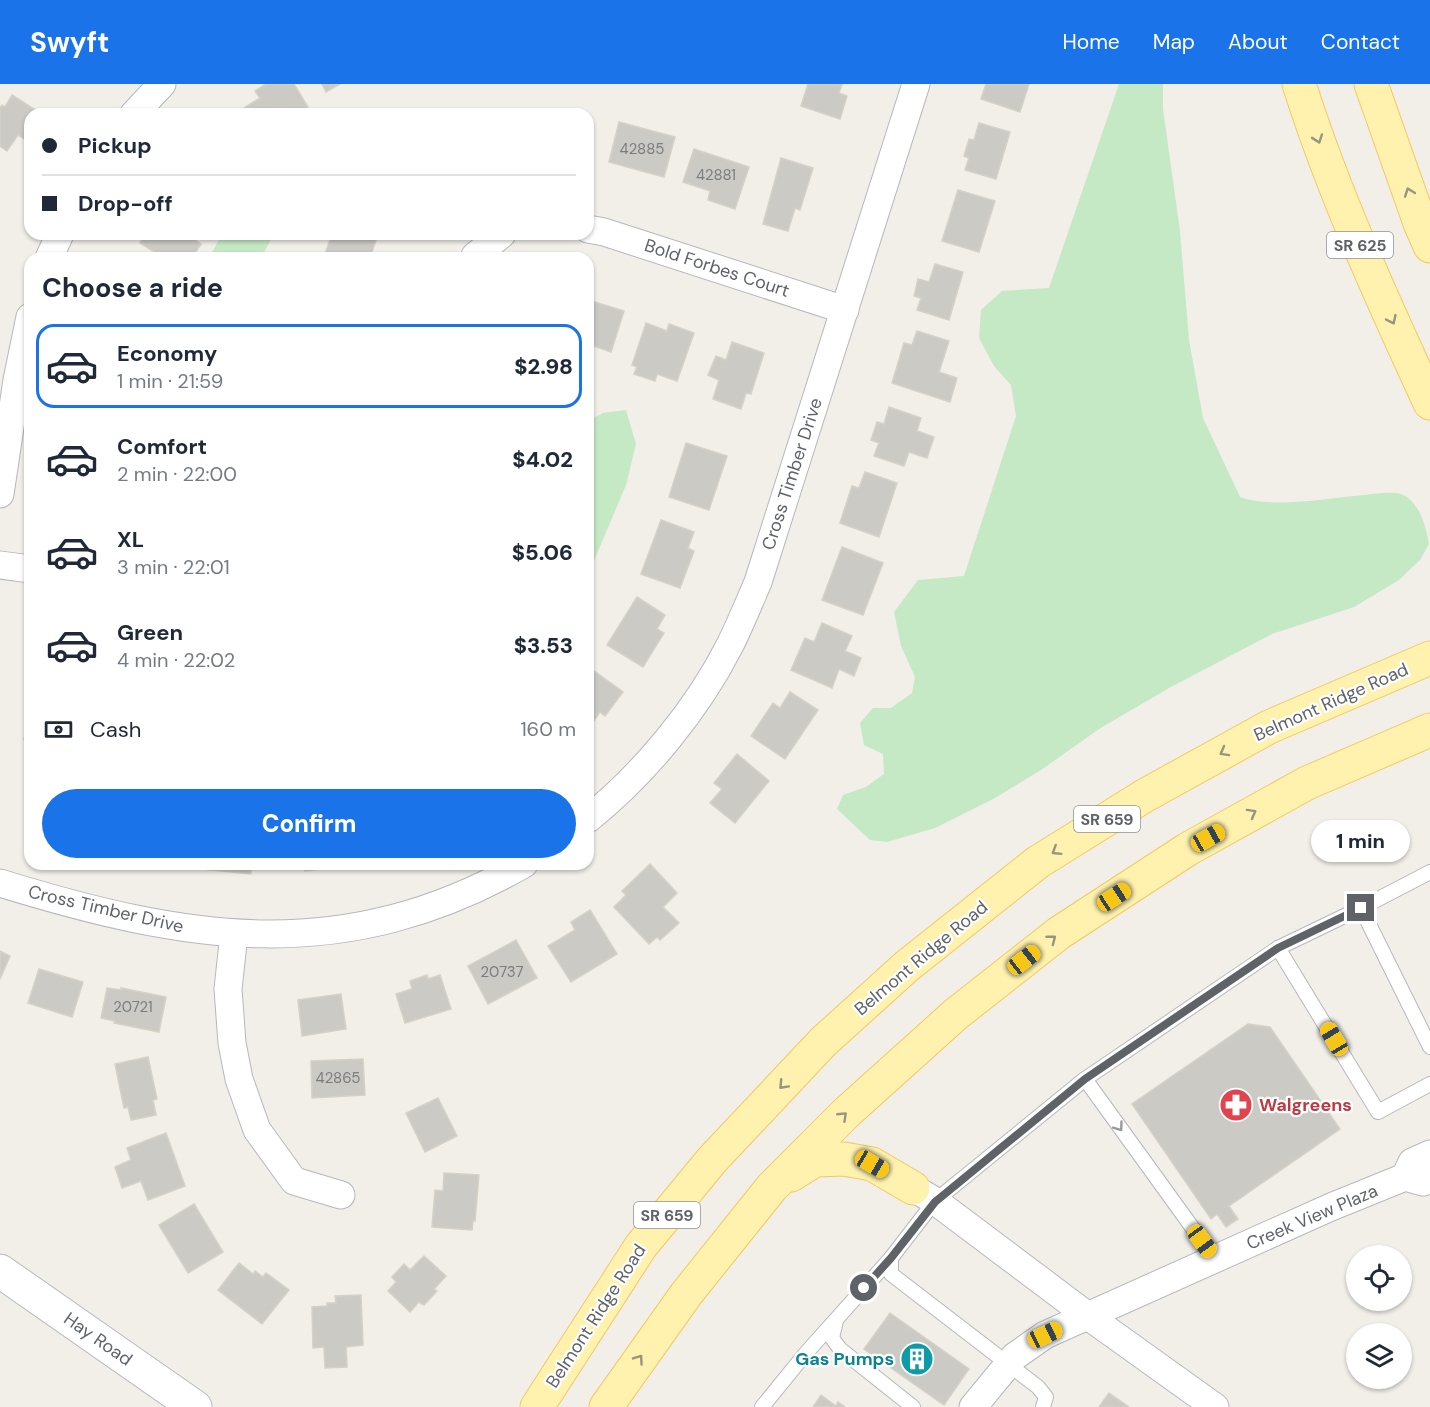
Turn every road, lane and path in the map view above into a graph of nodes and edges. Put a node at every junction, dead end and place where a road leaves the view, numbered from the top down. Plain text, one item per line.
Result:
1 (162, 84) edge
2 (916, 84) edge
3 (1299, 84) edge
4 (1371, 84) edge
5 (140, 108) edge
6 (594, 230) edge
7 (495, 240) edge
8 (1430, 246) edge
9 (480, 252) edge
10 (845, 310) junction
11 (24, 344) edge
12 (1430, 403) edge
13 (0, 494) edge
14 (0, 565) edge
15 (24, 568) edge
16 (1430, 658) edge
17 (1430, 730) edge
18 (594, 813) edge
19 (512, 870) edge
20 (1430, 872) edge
21 (0, 883) edge
22 (1361, 908) junction
23 (234, 934) junction
24 (1278, 948) junction
25 (1430, 1047) edge
26 (1085, 1079) junction
27 (1430, 1084) edge
28 (1430, 1154) edge
29 (1417, 1179) edge
30 (772, 1187) junction
31 (341, 1195) dead end
32 (924, 1195) junction
33 (891, 1258) junction
34 (1215, 1259) junction
35 (0, 1271) edge
36 (1088, 1316) junction
37 (836, 1318) junction
38 (1008, 1363) junction
39 (195, 1407) edge
40 (537, 1407) edge
41 (606, 1407) edge
42 (762, 1407) edge
43 (913, 1407) edge
44 (973, 1407) edge
45 (1043, 1407) edge
46 (1215, 1407) edge

1 - 5 street
2 - 10 street, Cross Timber Drive
3 -> 12 main road, SR 625
8 -> 4 main road
6 - 10 street, Bold Forbes Court
7 - 9 street
10 - 18 street, Cross Timber Drive
11 - 13 street
14 - 15 street
16 -> 40 main road, Belmont Ridge Road / SR 659
30 -> 17 main road
19 - 23 street, Cross Timber Drive
20 - 22 lane
21 - 23 street, Cross Timber Drive
22 - 24 lane
22 - 25 lane
23 - 31 street
24 - 26 lane
24 - 27 lane
26 - 32 lane
26 -> 34 lane
28 - 29 street, Creek View Plaza
29 - 34 street, Creek View Plaza
30 - 32 main road
41 -> 30 main road
32 - 33 lane
32 - 36 street
33 - 37 lane
33 - 38 lane
34 - 36 street, Creek View Plaza
35 - 39 street, Hay Road
36 - 38 street, Creek View Plaza
36 - 46 street
37 - 42 lane
37 - 43 lane
38 - 44 street, Creek View Plaza
38 - 45 lane

